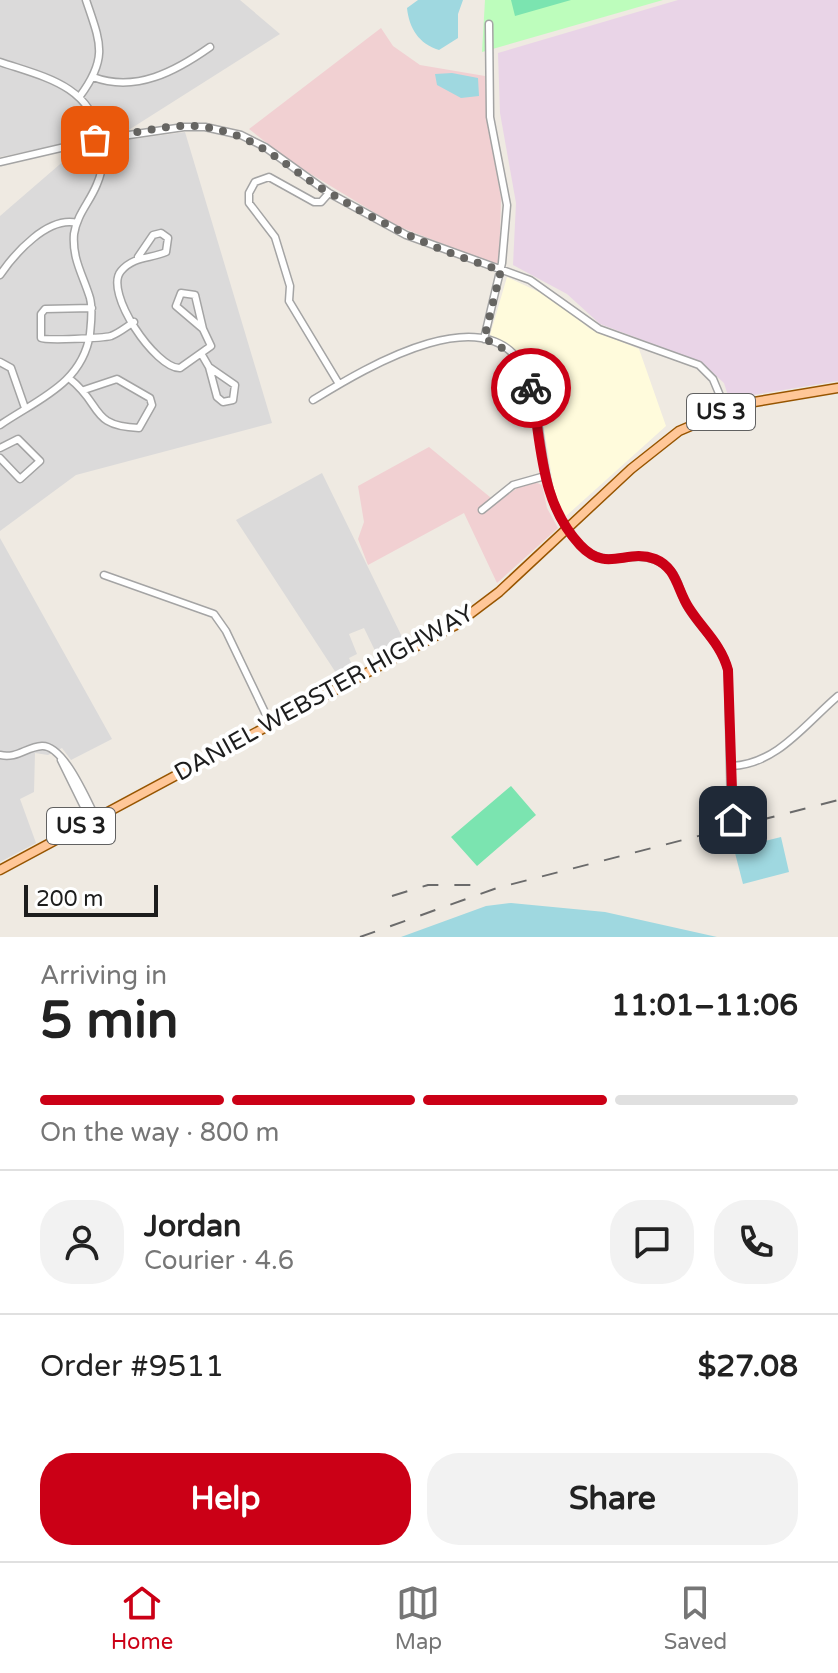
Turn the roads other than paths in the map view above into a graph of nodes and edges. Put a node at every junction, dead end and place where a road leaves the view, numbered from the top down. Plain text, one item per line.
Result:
1 (86, 0) edge
2 (489, 24) dead end
3 (210, 47) dead end
4 (0, 62) edge
5 (93, 77) junction
6 (80, 96) junction
7 (98, 140) junction
8 (0, 162) edge
9 (329, 193) junction
10 (77, 223) junction
11 (138, 257) junction
12 (4, 266) edge
13 (501, 270) junction
14 (0, 275) edge
15 (92, 308) junction
16 (134, 322) junction
17 (203, 329) junction
18 (89, 336) junction
19 (484, 339) junction
20 (202, 355) junction
21 (0, 362) edge
22 (209, 367) junction
23 (70, 379) junction
24 (339, 384) junction
25 (838, 388) edge
26 (84, 390) junction
27 (313, 400) dead end
28 (25, 408) junction
29 (726, 410) junction
30 (0, 425) edge
31 (0, 448) edge
32 (0, 458) edge
33 (545, 476) junction
34 (482, 510) dead end
35 (567, 529) junction
36 (104, 575) dead end
37 (838, 696) edge
38 (271, 725) junction
39 (0, 755) edge
40 (732, 766) junction
41 (93, 820) junction
42 (741, 840) dead end
43 (0, 870) edge

1 - 5 street
2 - 13 street
3 - 5 street
4 - 6 street
5 - 6 street
6 - 7 street
7 - 8 street
7 - 9 street
7 - 10 street
9 - 13 street
9 - 24 street
10 - 12 street
10 - 15 street
11 - 11 street
11 - 16 street
12 - 14 street
13 - 19 street
13 - 29 street
15 - 18 street
15 - 18 street
16 - 18 street
16 - 20 street
17 - 17 street
17 - 20 street
18 - 23 street
19 - 24 street
19 - 33 street
20 - 22 street
21 - 28 street
22 - 22 street
23 - 26 street
23 - 28 street
24 - 27 street
25 - 29 main road, DANIEL WEBSTER HIGHWAY / US 3
26 - 26 street
28 - 30 street
29 - 35 main road, DANIEL WEBSTER HIGHWAY / US 3
31 - 32 street
33 - 34 street
33 - 35 street
35 - 38 main road, DANIEL WEBSTER HIGHWAY / US 3
35 - 40 street
36 - 38 street
37 - 40 street
38 - 41 main road, DANIEL WEBSTER HIGHWAY / US 3
39 - 41 street
40 - 42 street
41 - 43 main road, DANIEL WEBSTER HIGHWAY / US 3

